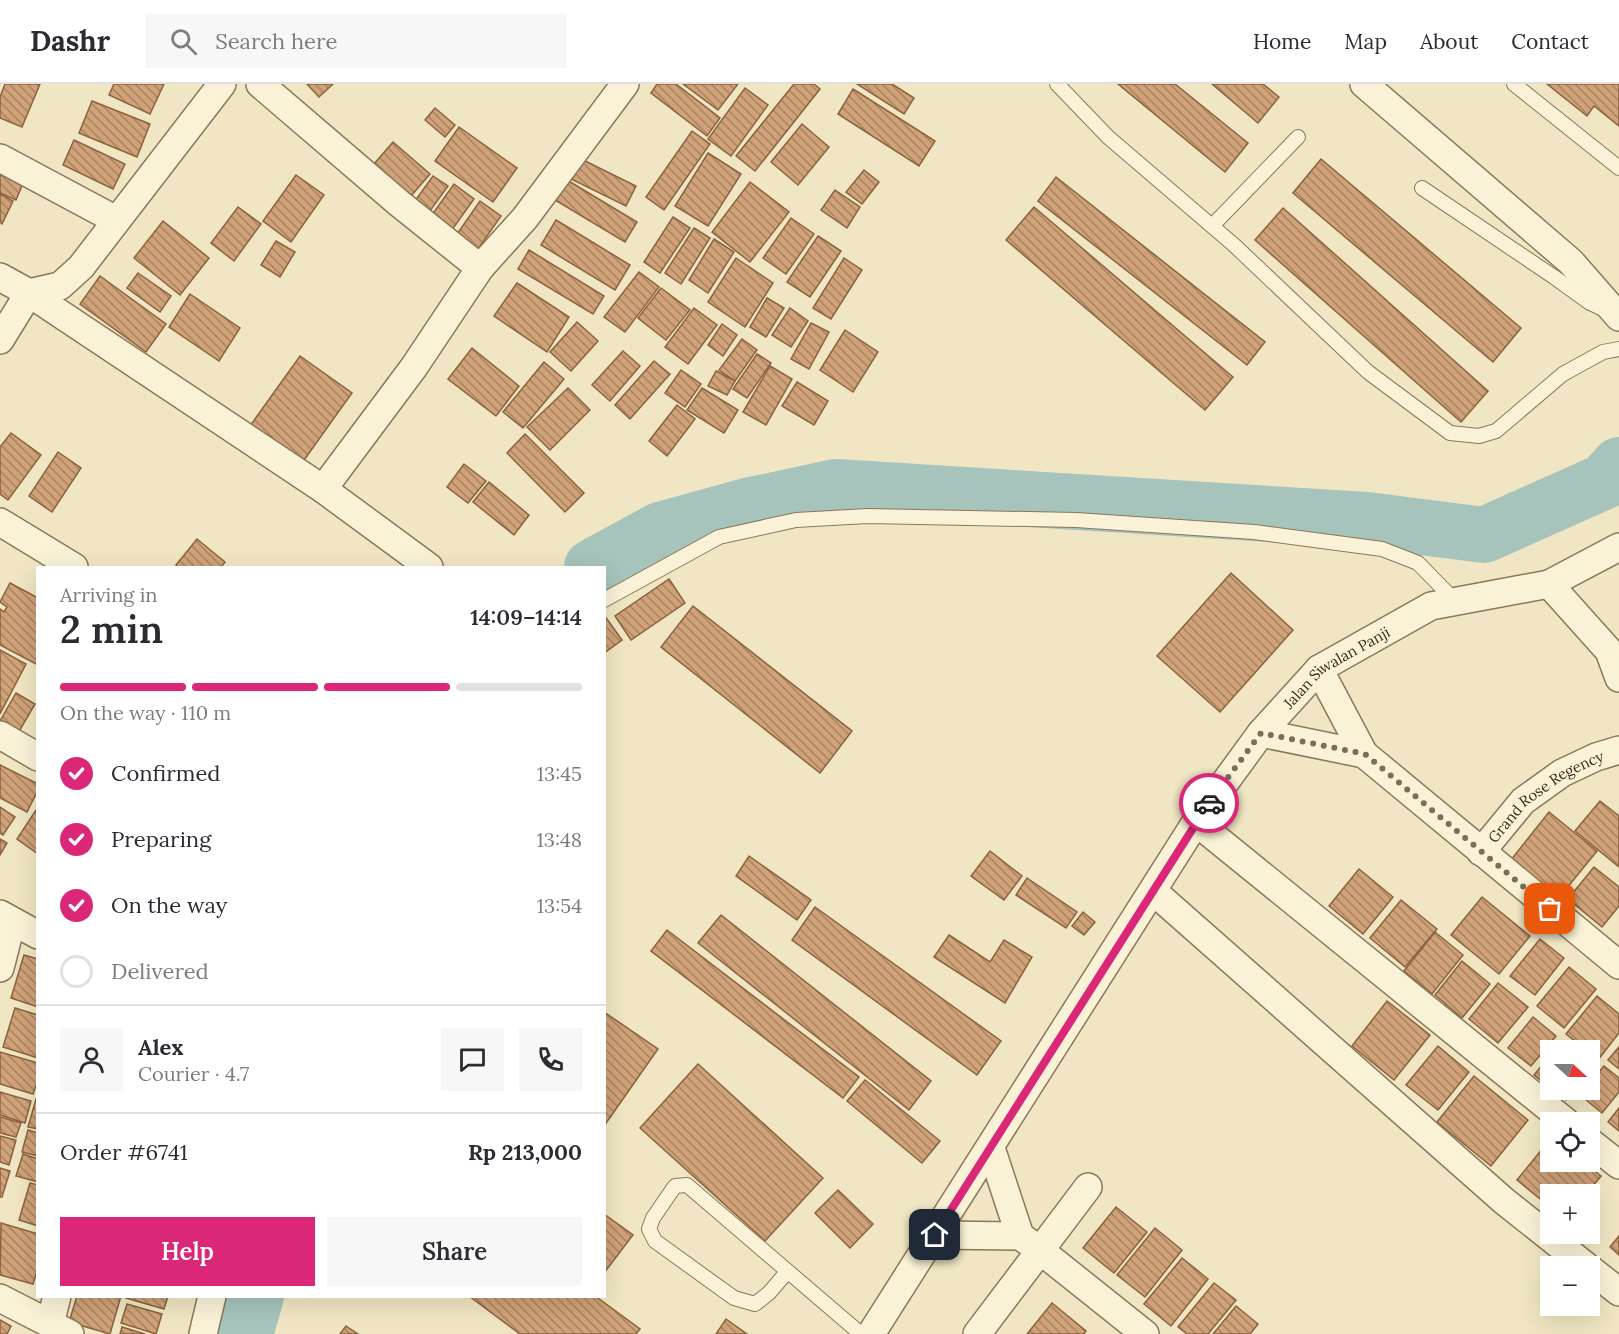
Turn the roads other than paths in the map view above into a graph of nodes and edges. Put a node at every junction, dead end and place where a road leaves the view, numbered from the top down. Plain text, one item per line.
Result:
1 (222, 84) edge
2 (260, 84) edge
3 (624, 84) edge
4 (1057, 84) edge
5 (1364, 84) edge
6 (1514, 84) edge
7 (1298, 137) dead end
8 (0, 158) edge
9 (1619, 168) edge
10 (1422, 188) dead end
11 (116, 220) junction
12 (1212, 226) junction
13 (480, 268) junction
14 (0, 276) edge
15 (29, 293) junction
16 (1618, 316) edge
17 (0, 340) edge
18 (1619, 349) edge
19 (322, 489) junction
20 (0, 522) edge
21 (1613, 558) edge
22 (72, 566) edge
23 (428, 566) edge
24 (1549, 584) junction
25 (606, 599) edge
26 (1455, 601) junction
27 (1319, 669) junction
28 (1619, 678) edge
29 (1261, 733) junction
30 (0, 735) edge
31 (1619, 750) edge
32 (1365, 754) junction
33 (36, 756) edge
34 (1196, 822) junction
35 (1481, 852) junction
36 (1152, 891) junction
37 (6, 917) edge
38 (36, 934) edge
39 (1619, 965) edge
40 (0, 968) edge
41 (1554, 1112) edge
42 (991, 1148) junction
43 (1600, 1150) edge
44 (1619, 1165) edge
45 (1088, 1187) dead end
46 (935, 1235) junction
47 (1030, 1243) junction
48 (1573, 1256) edge
49 (787, 1272) junction
50 (1600, 1277) edge
51 (1619, 1292) edge
52 (0, 1298) edge
53 (57, 1298) edge
54 (212, 1298) edge
55 (60, 1329) edge
56 (203, 1334) edge
57 (861, 1334) edge
58 (871, 1334) edge
59 (977, 1334) edge
60 (1145, 1334) edge

1 - 11 street
2 - 13 street
3 - 13 street
4 - 12 lane
5 - 16 street
6 - 9 lane
7 - 12 lane
8 - 11 street
10 - 16 lane
11 - 15 street
12 - 18 lane
13 - 19 street
14 - 15 street
15 - 17 street
15 - 19 street
19 - 23 street
20 - 22 street
21 - 24 street, Jalan Siwalan Panji
24 - 26 street, Jalan Siwalan Panji
24 - 28 street
25 - 26 lane
26 - 27 street, Jalan Siwalan Panji
27 - 29 street, Jalan Siwalan Panji
27 - 32 street
29 - 32 street
29 - 34 street, Jalan Siwalan Panji
30 - 33 street
31 - 35 street, Grand Rose Regency
32 - 35 street
34 - 36 street, Jalan Siwalan Panji
34 - 41 street
35 - 39 street
36 - 42 street, Jalan Siwalan Panji
36 - 48 street
37 - 38 street
37 - 40 street
42 - 46 street, Jalan Siwalan Panji
42 - 47 street
43 - 44 street
45 - 47 street
46 - 47 street
46 - 58 street, Jalan Siwalan Panji
47 - 59 street
47 - 60 street
49 - 49 lane
49 - 57 lane
50 - 51 street
52 - 55 street
53 - 55 street
54 - 56 street

